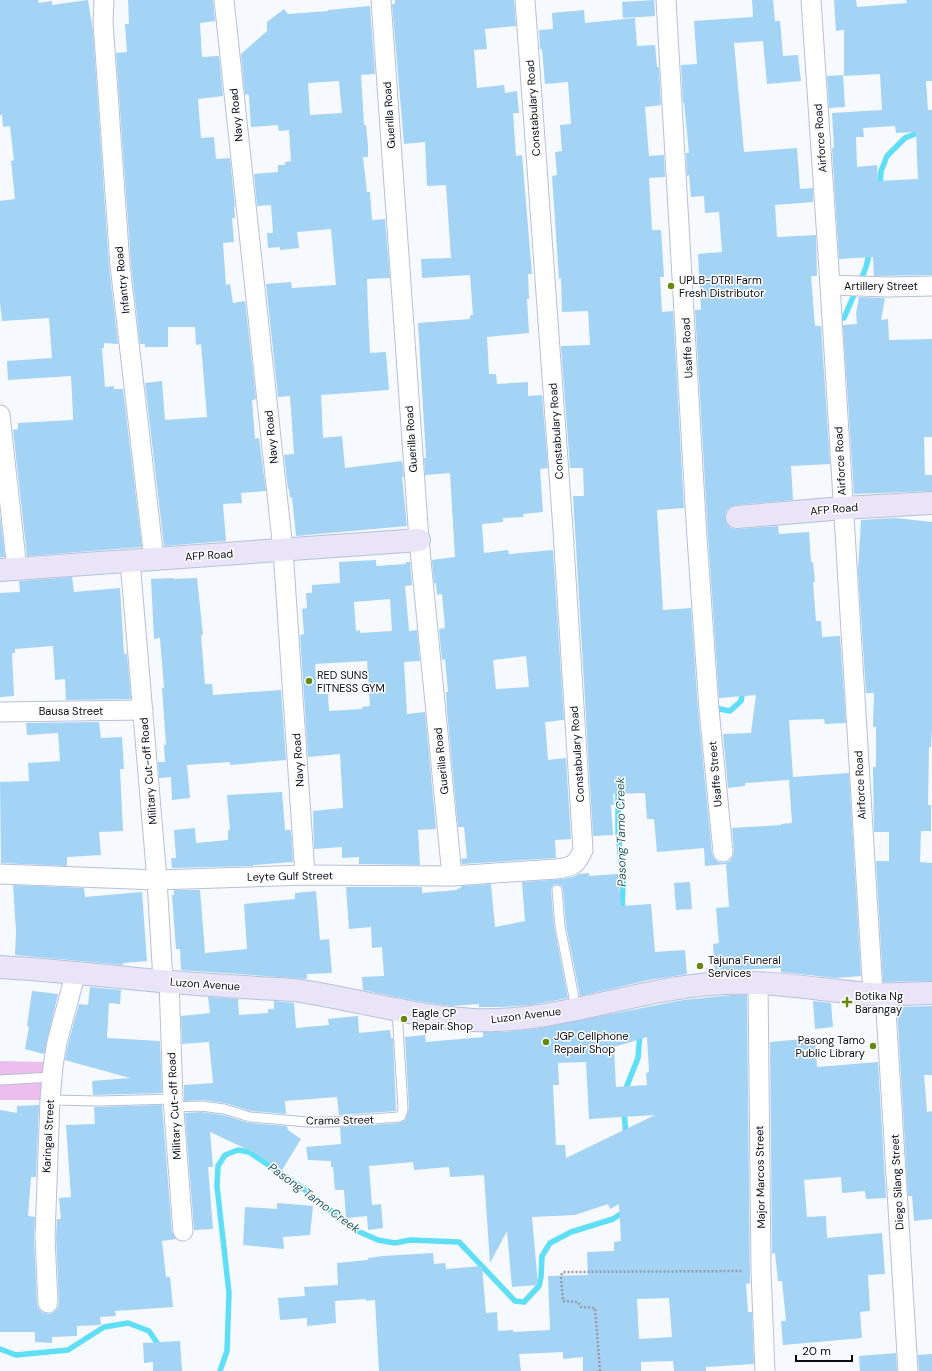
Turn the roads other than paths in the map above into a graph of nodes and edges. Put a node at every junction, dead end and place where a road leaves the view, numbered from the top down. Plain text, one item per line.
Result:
1 (104, 0) edge
2 (224, 0) edge
3 (381, 0) edge
4 (525, 0) edge
5 (666, 0) edge
6 (811, 0) edge
7 (839, 285) junction
8 (932, 286) edge
9 (0, 414) edge
10 (932, 503) edge
11 (843, 508) junction
12 (737, 517) dead end
13 (419, 540) junction
14 (283, 550) junction
15 (154, 559) junction
16 (130, 561) junction
17 (9, 570) edge
18 (709, 703) joint
19 (143, 710) junction
20 (0, 712) edge
21 (723, 852) dead end
22 (578, 861) joint
23 (0, 874) edge
24 (305, 875) junction
25 (452, 876) junction
26 (157, 880) junction
27 (557, 890) dead end
28 (0, 967) edge
29 (76, 972) junction
30 (166, 981) junction
31 (758, 982) junction
32 (932, 993) edge
33 (879, 994) junction
34 (576, 1008) junction
35 (397, 1010) junction
36 (52, 1077) junction
37 (0, 1080) edge
38 (50, 1100) junction
39 (173, 1103) junction
40 (183, 1230) dead end
41 (48, 1303) dead end
42 (765, 1371) edge
43 (908, 1371) edge

1 - 15 street, Infantry Road
2 - 14 street, Navy Road
3 - 13 street, Guerilla Road
4 - 22 street, Constabulary Road
5 - 18 street, Usaffe Road
6 - 7 street, Airforce Road
7 - 8 street, Artillery Street
7 - 11 street, Airforce Road
9 - 17 street
10 - 11 main road, AFP Road
11 - 12 main road, AFP Road
11 - 33 street, Airforce Road
13 - 14 main road, AFP Road
13 - 25 street, Guerilla Road
14 - 15 main road, AFP Road
14 - 24 street, Navy Road
15 - 16 main road, AFP Road
16 - 17 main road, AFP Road
16 - 19 street, Military Cut-off Road
18 - 21 street, Usaffe Street
19 - 20 street, Bausa Street
19 - 26 street, Military Cut-off Road
22 - 25 street, Leyte Gulf Street
23 - 26 street, Leyte Gulf Street
24 - 25 street, Leyte Gulf Street
24 - 26 street, Leyte Gulf Street
26 - 30 street, Military Cut-off Road
27 - 34 lane
28 - 29 main road, Luzon Avenue
29 - 30 main road, Luzon Avenue
29 - 36 street, Karingal Street
30 - 35 main road, Luzon Avenue
30 - 39 street, Military Cut-off Road
31 - 33 main road, Luzon Avenue
31 - 34 main road, Luzon Avenue
31 - 42 street, Major Marcos Street
32 - 33 main road, Luzon Avenue
33 - 43 street, Diego Silang Street
34 - 35 main road, Luzon Avenue
35 - 39 lane, Crame Street
36 - 37 lane
36 - 38 street, Karingal Street
38 - 39 lane
38 - 41 street, Karingal Street
39 - 40 street, Military Cut-off Road

